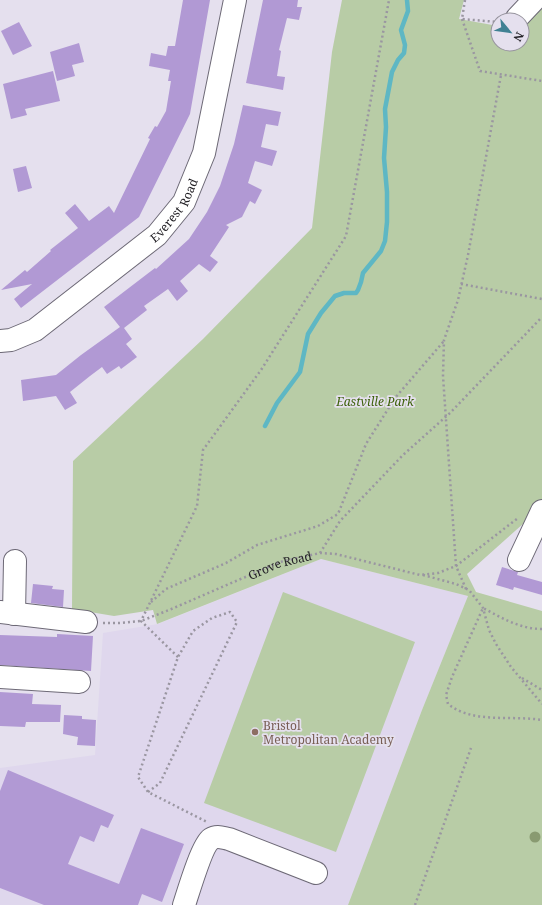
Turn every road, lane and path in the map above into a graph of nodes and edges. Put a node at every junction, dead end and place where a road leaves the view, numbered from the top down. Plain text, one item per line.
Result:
1 (235, 0) edge
2 (389, 0) edge
3 (466, 0) edge
4 (534, 0) edge
5 (518, 12) edge
6 (462, 19) junction
7 (490, 20) edge
8 (501, 74) junction
9 (542, 81) edge
10 (461, 284) junction
11 (542, 299) edge
12 (542, 317) edge
13 (444, 340) junction
14 (0, 341) edge
15 (446, 417) junction
16 (533, 512) edge
17 (320, 553) junction
18 (519, 560) dead end
19 (15, 561) dead end
20 (456, 566) junction
21 (420, 575) junction
22 (466, 589) junction
23 (150, 602) junction
24 (483, 608) junction
25 (7, 613) edge
26 (141, 621) junction
27 (86, 622) joint
28 (542, 630) edge
29 (178, 657) junction
30 (520, 676) junction
31 (0, 677) edge
32 (79, 682) dead end
33 (542, 690) edge
34 (542, 704) edge
35 (542, 720) edge
36 (471, 748) dead end
37 (148, 792) junction
38 (216, 837) junction
39 (316, 873) dead end
40 (184, 905) edge
41 (415, 905) edge

1 - 14 street, Everest Road
2 - 23 path
3 - 6 path
4 - 5 street
6 - 7 path
6 - 8 path
8 - 9 path
8 - 10 path
10 - 11 path
10 - 13 path
12 - 15 path
13 - 15 path
13 - 23 path
15 - 17 path
15 - 20 path
16 - 18 street
16 - 20 path, Grove Road
17 - 21 path, Grove Road
17 - 26 path, Grove Road
19 - 25 street
20 - 21 path, Grove Road
20 - 22 path
21 - 22 path
22 - 24 path
23 - 26 path
24 - 28 path
24 - 30 path
24 - 35 path
25 - 27 street
26 - 27 path, Grove Road
26 - 29 path
29 - 37 path
29 - 37 path
30 - 33 path
30 - 34 path
31 - 32 street
36 - 41 path
37 - 38 path
38 - 39 street
38 - 40 street

